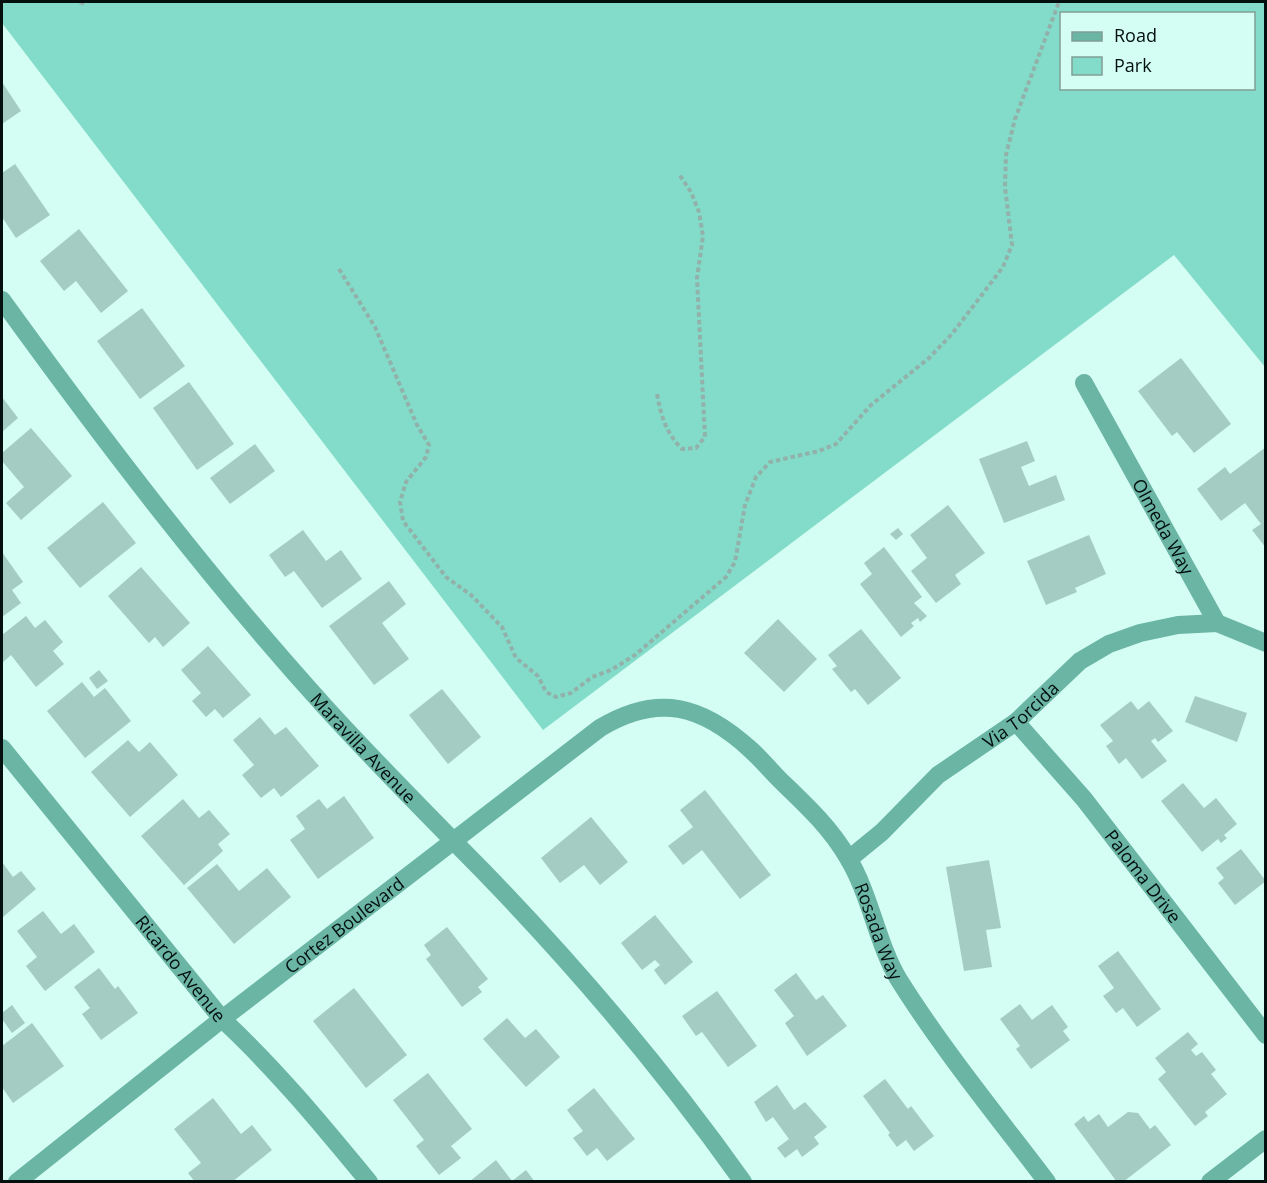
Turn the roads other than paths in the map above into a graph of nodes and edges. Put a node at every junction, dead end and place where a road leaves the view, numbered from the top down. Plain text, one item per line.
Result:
1 (2, 300) edge
2 (1084, 383) dead end
3 (1217, 623) junction
4 (1266, 643) edge
5 (686, 711) joint
6 (1016, 722) junction
7 (2, 748) edge
8 (452, 840) junction
9 (849, 859) junction
10 (222, 1019) junction
11 (1266, 1035) edge
12 (1266, 1138) edge
13 (17, 1182) edge
14 (369, 1182) edge
15 (743, 1182) edge
16 (1047, 1182) edge
17 (1210, 1182) edge

1 - 8 street, Maravilla Avenue
2 - 3 street, Olmeda Way
3 - 4 street
3 - 6 street, Via Torcida
5 - 8 street, Cortez Boulevard
5 - 9 street, Rosada Way
6 - 9 street, Via Torcida
6 - 11 street, Paloma Drive
7 - 10 street, Ricardo Avenue
8 - 10 street, Cortez Boulevard
8 - 15 street, Maravilla Avenue
9 - 16 street, Rosada Way
10 - 13 street, Cortez Boulevard
10 - 14 street, Ricardo Avenue
12 - 17 street

